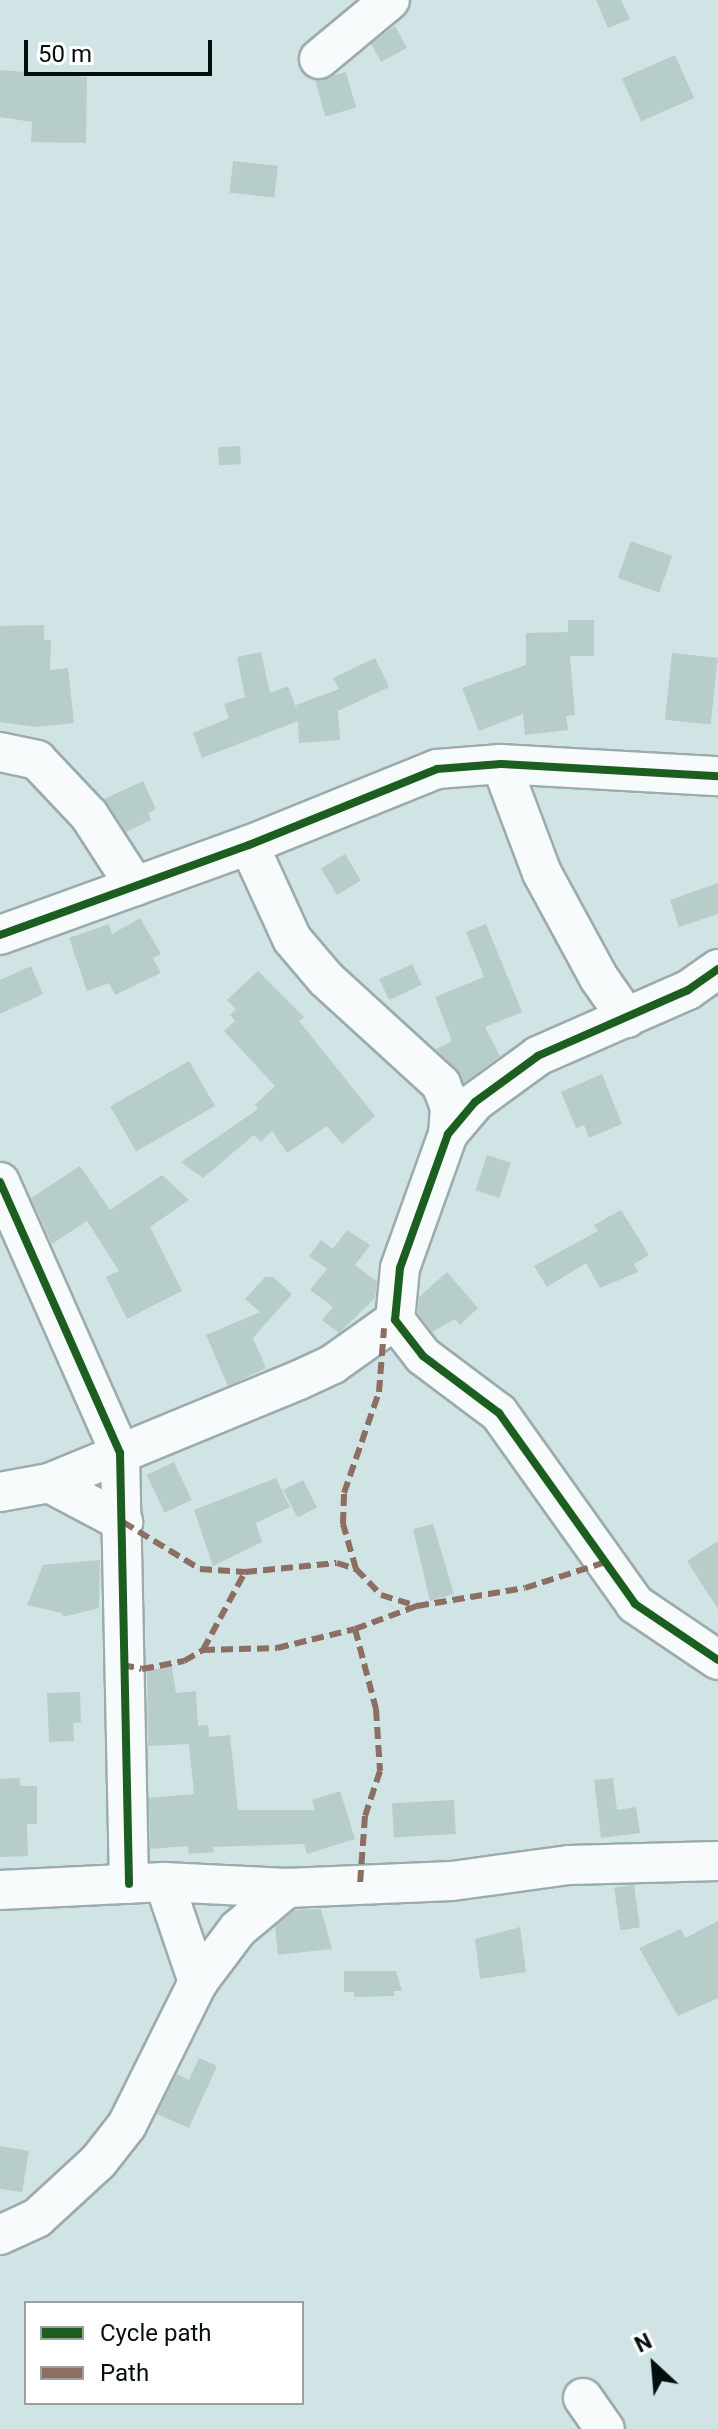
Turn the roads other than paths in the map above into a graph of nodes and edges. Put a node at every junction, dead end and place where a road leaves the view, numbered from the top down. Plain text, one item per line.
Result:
1 (390, 0) edge
2 (319, 59) dead end
3 (0, 752) edge
4 (501, 764) junction
5 (718, 776) edge
6 (249, 845) junction
7 (135, 886) junction
8 (0, 935) edge
9 (718, 969) edge
10 (627, 1018) junction
11 (448, 1134) junction
12 (0, 1182) edge
13 (395, 1320) junction
14 (120, 1453) junction
15 (49, 1483) junction
16 (0, 1492) edge
17 (123, 1522) junction
18 (712, 1644) edge
19 (718, 1861) edge
20 (146, 1883) junction
21 (287, 1888) junction
22 (0, 1890) edge
23 (198, 1982) junction
24 (0, 2235) edge
25 (583, 2398) dead end
26 (605, 2429) edge

1 - 2 street
3 - 7 street
4 - 5 street
4 - 6 street
4 - 10 street
6 - 7 street
6 - 11 street
7 - 8 street
9 - 10 street
10 - 11 street
11 - 13 street
12 - 14 street
13 - 14 street
13 - 18 street
14 - 15 street
14 - 17 street
15 - 16 street
15 - 17 street
17 - 20 street
19 - 21 street
20 - 21 street
20 - 22 street
20 - 23 street
21 - 23 street
23 - 24 street
25 - 26 street

